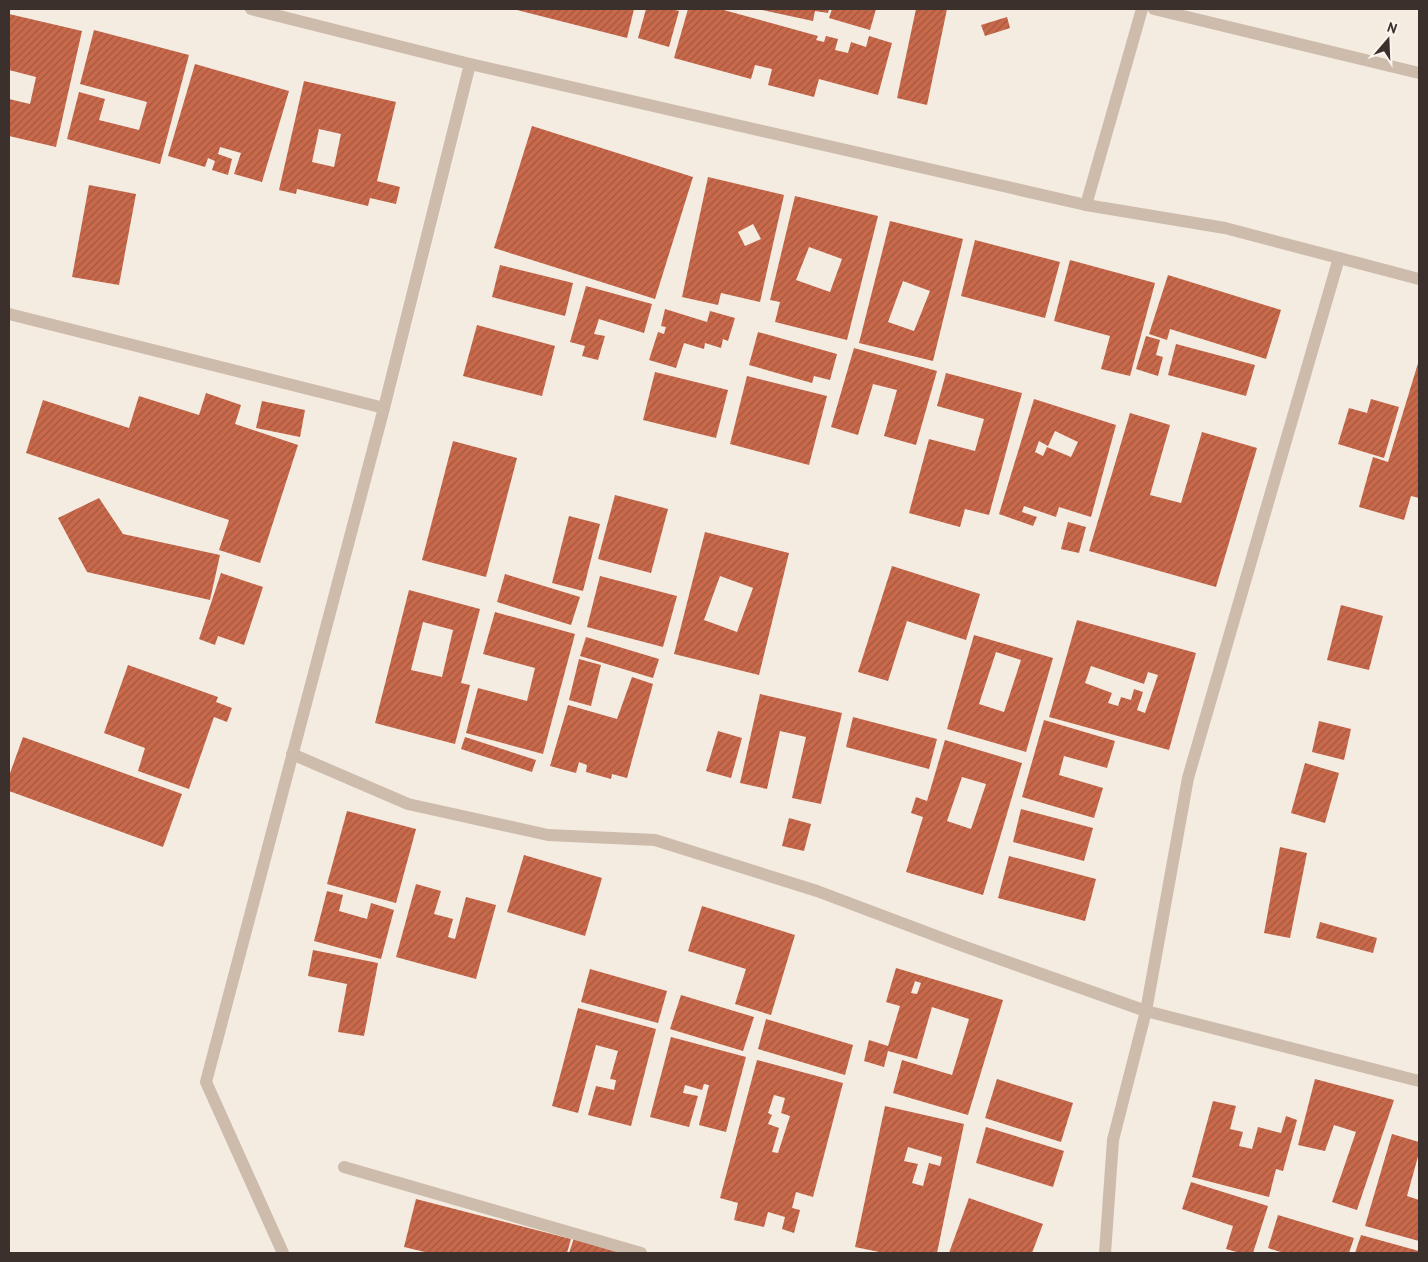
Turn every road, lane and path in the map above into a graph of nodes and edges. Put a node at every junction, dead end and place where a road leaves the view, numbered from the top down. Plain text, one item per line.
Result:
1 (251, 9) edge
2 (1142, 9) edge
3 (1154, 9) edge
4 (470, 64) junction
5 (1419, 73) edge
6 (1086, 206) junction
7 (1339, 258) junction
8 (1419, 279) edge
9 (9, 314) edge
10 (384, 408) junction
11 (292, 754) junction
12 (1146, 1011) junction
13 (1419, 1081) edge
14 (344, 1167) dead end
15 (283, 1253) edge
16 (641, 1253) edge
17 (1105, 1253) edge

1 - 4 street
2 - 6 street
3 - 5 street
4 - 6 street
4 - 10 street
6 - 7 street
7 - 8 street
7 - 12 street
9 - 10 street
10 - 11 street
11 - 12 street
11 - 15 street
12 - 13 street
12 - 17 street
14 - 16 street

